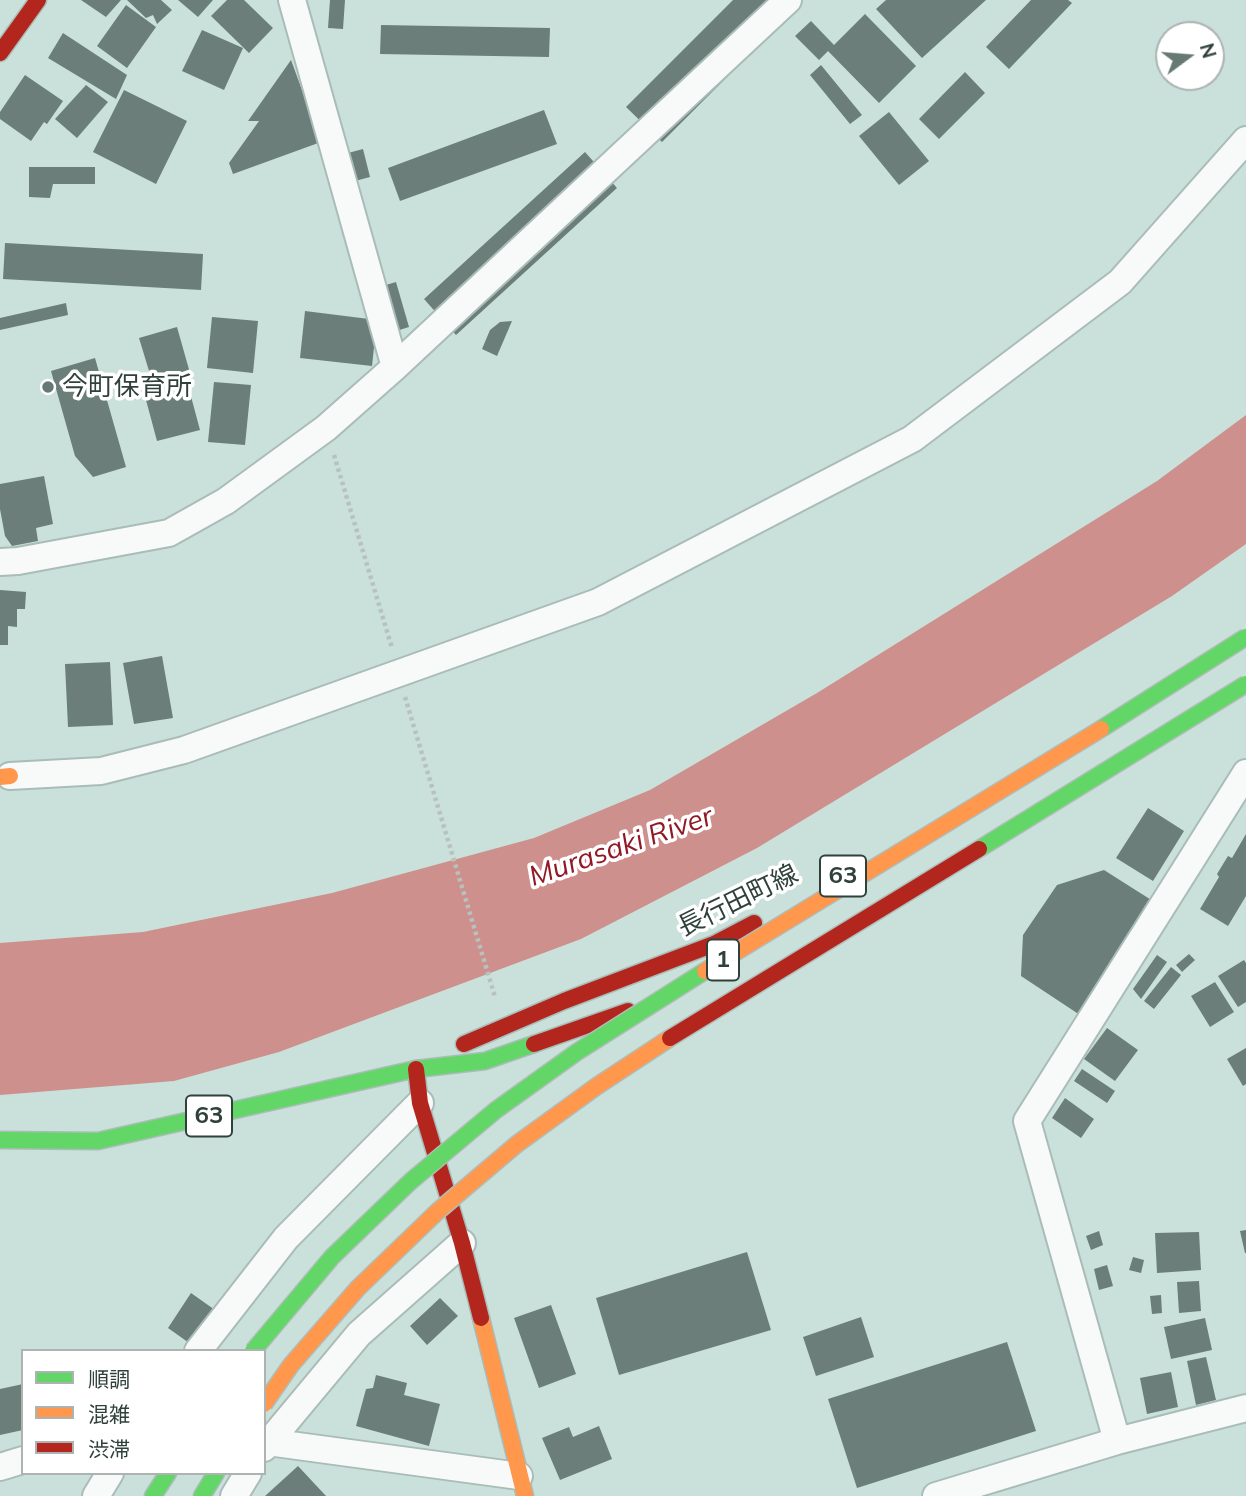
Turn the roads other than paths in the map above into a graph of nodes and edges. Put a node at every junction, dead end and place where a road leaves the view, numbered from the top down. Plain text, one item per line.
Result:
1 (292, 0) edge
2 (788, 0) edge
3 (35, 4) edge
4 (0, 13) edge
5 (0, 53) edge
6 (1246, 140) edge
7 (395, 367) junction
8 (0, 562) edge
9 (1246, 636) edge
10 (1246, 685) edge
11 (1246, 773) edge
12 (5, 777) edge
13 (829, 922) dead end
14 (756, 959) dead end
15 (416, 1069) junction
16 (420, 1103) junction
17 (0, 1140) edge
18 (461, 1243) junction
19 (200, 1349) edge
20 (255, 1349) edge
21 (266, 1401) edge
22 (1246, 1408) edge
23 (1117, 1441) junction
24 (266, 1445) edge
25 (21, 1461) edge
26 (0, 1467) edge
27 (109, 1475) edge
28 (167, 1475) edge
29 (215, 1475) edge
30 (247, 1475) edge
31 (522, 1486) edge
32 (96, 1496) edge
33 (153, 1496) edge
34 (202, 1496) edge
35 (234, 1496) edge
36 (936, 1496) edge

1 - 7 street
2 - 7 street
3 - 4 street
3 - 5 main road
6 - 12 street
7 - 8 street
9 - 15 main road, 長行田町線 / 63
9 - 20 main road, 1, bridge
10 - 13 main road, 63
10 - 21 main road, 1, bridge
11 - 23 street
14 - 15 main road, 長行田町線 / 63
15 - 16 main road
15 - 17 main road, 長行田町線 / 63
16 - 18 main road
16 - 19 street
18 - 24 street
18 - 31 main road
22 - 23 street
23 - 36 street
24 - 31 street
25 - 26 street
27 - 32 street
28 - 33 main road
29 - 34 main road
30 - 35 street

